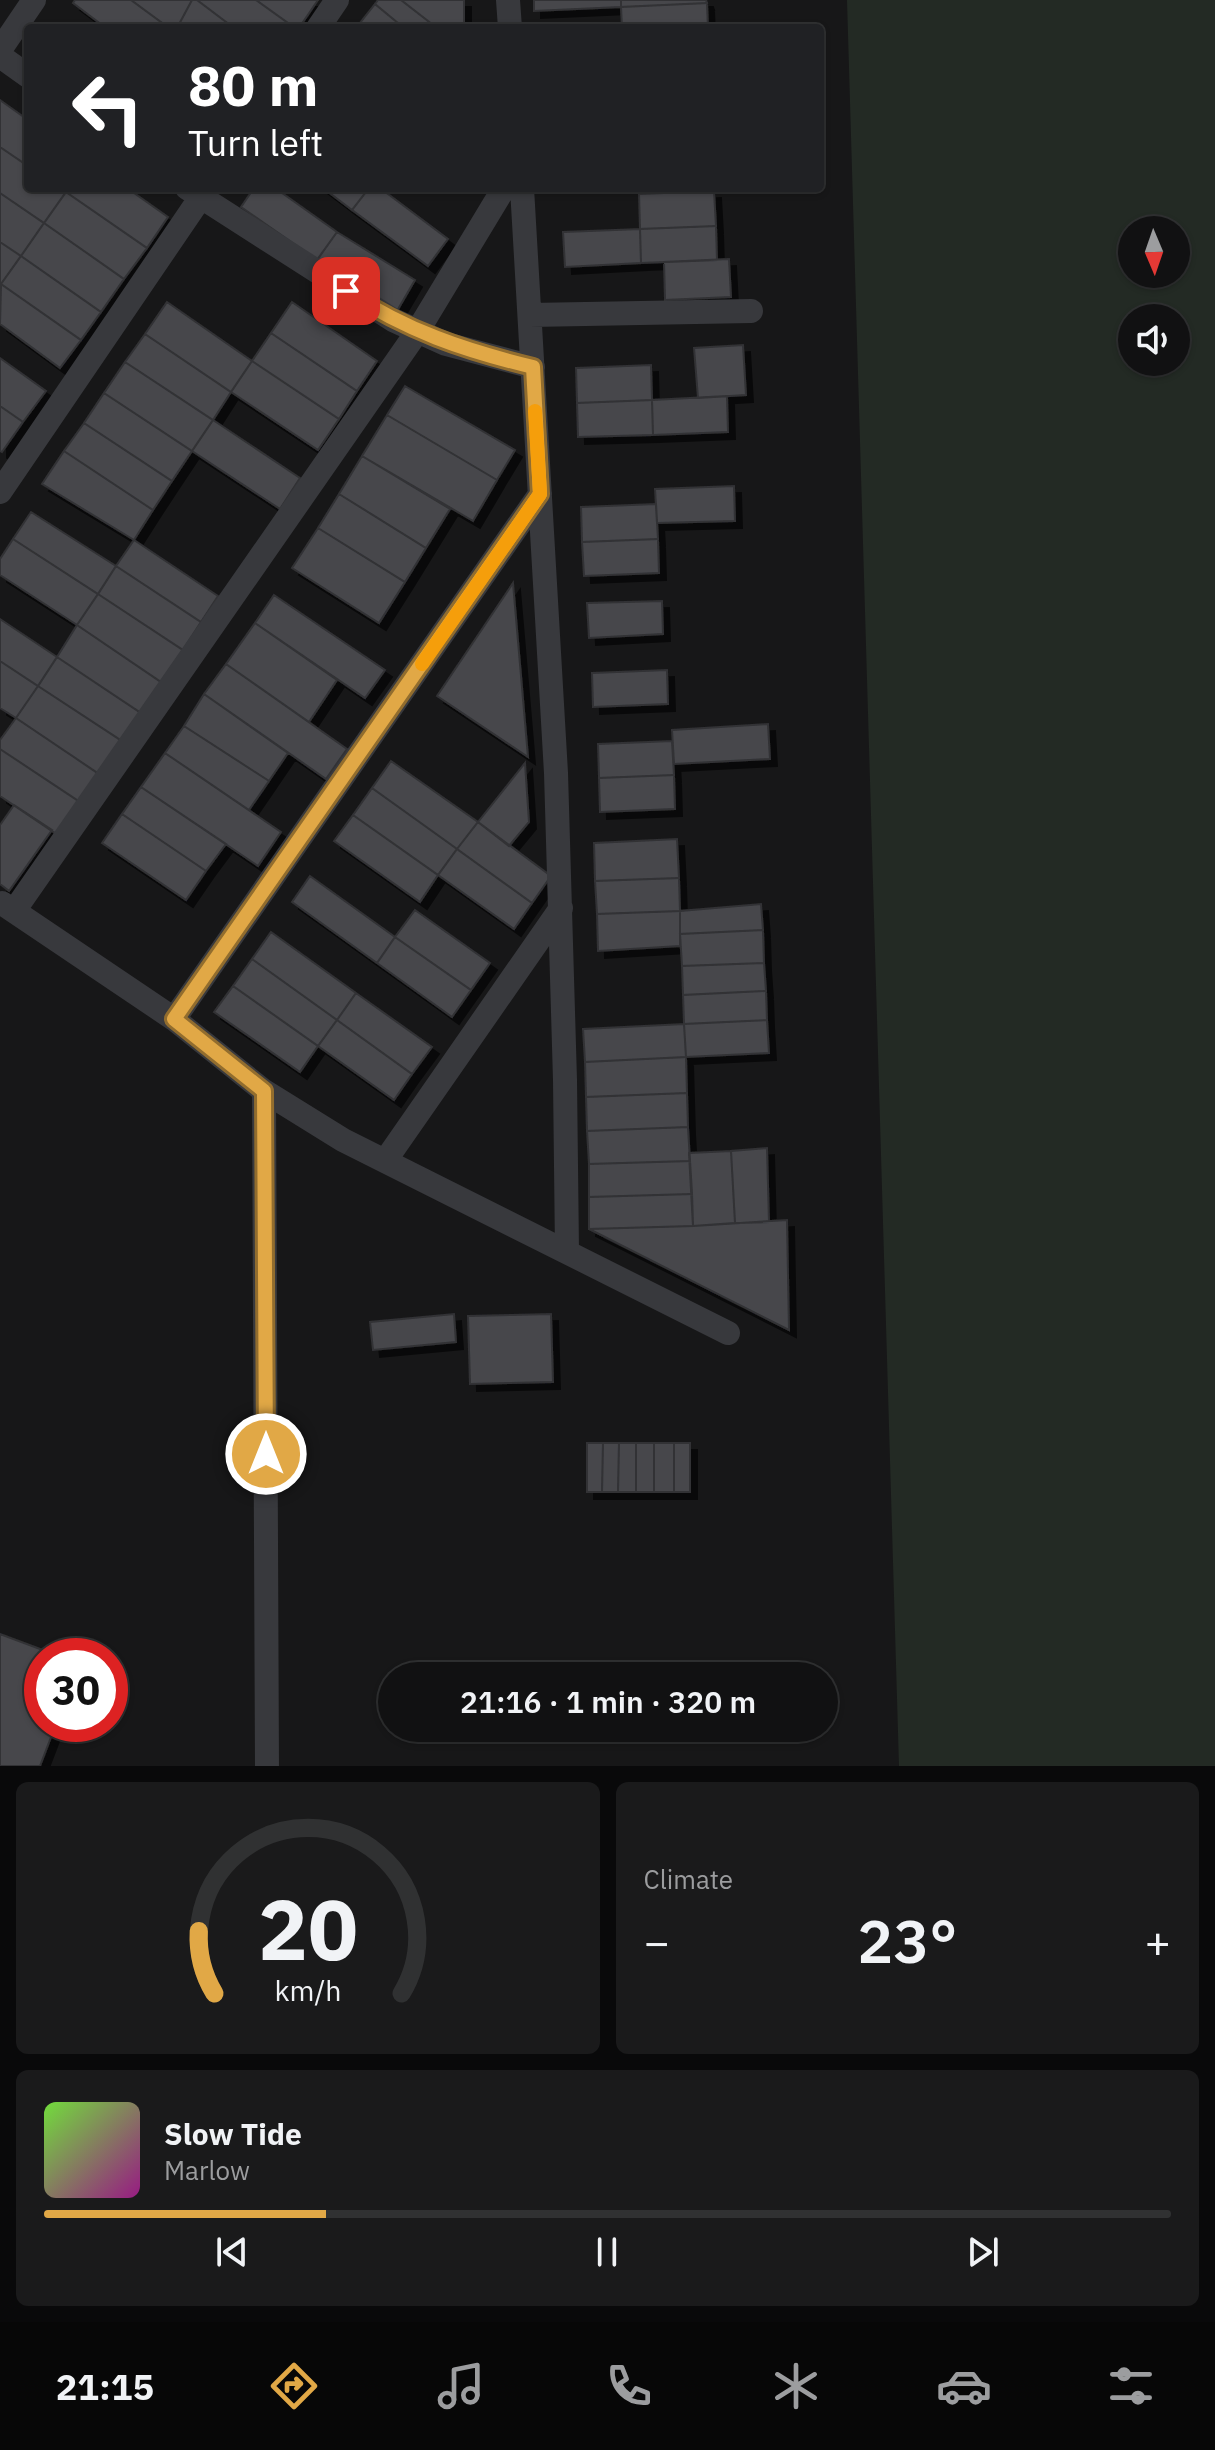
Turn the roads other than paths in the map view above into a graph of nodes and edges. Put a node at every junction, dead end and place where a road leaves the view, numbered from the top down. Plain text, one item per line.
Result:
1 (34, 0) edge
2 (337, 0) edge
3 (508, 0) edge
4 (321, 24) edge
5 (510, 24) edge
6 (2, 46) edge
7 (24, 71) edge
8 (197, 192) edge
9 (199, 192) edge
10 (502, 192) edge
11 (522, 192) edge
12 (751, 311) dead end
13 (530, 315) junction
14 (417, 332) junction
15 (533, 367) junction
16 (0, 492) edge
17 (540, 494) junction
18 (7, 906) edge
19 (561, 908) junction
20 (174, 1019) junction
21 (264, 1091) junction
22 (385, 1161) junction
23 (567, 1251) junction
24 (728, 1333) dead end
25 (267, 1766) edge

1 - 6 street
2 - 4 street
3 - 5 street
6 - 7 street
8 - 16 street
9 - 14 street
10 - 14 street
11 - 13 street
12 - 13 street
13 - 15 street
14 - 15 street
14 - 18 street
15 - 17 street
17 - 19 street
17 - 20 street
18 - 20 street
19 - 22 street
19 - 23 street
20 - 21 street
21 - 22 street
21 - 25 street
22 - 23 street
23 - 24 street

